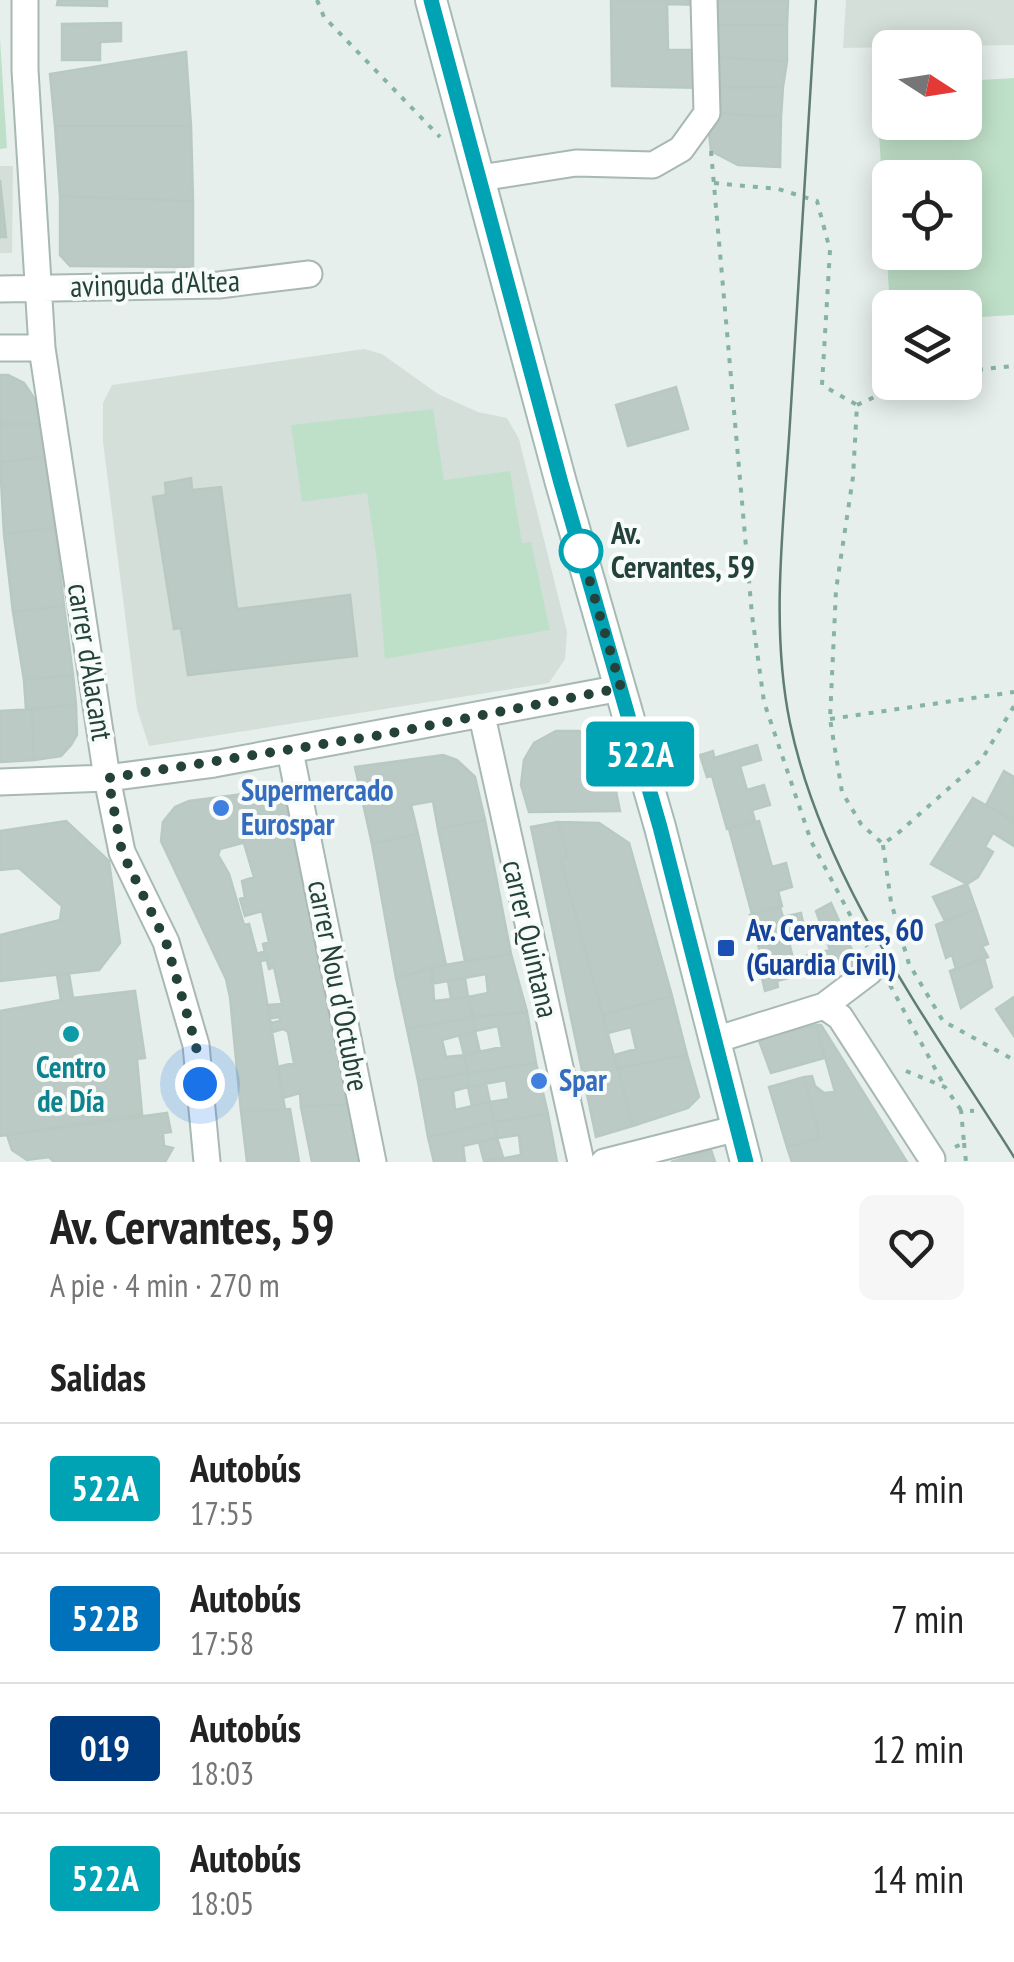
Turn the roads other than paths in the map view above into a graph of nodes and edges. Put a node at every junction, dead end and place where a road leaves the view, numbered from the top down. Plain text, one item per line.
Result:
1 (24, 0) edge
2 (431, 0) edge
3 (704, 0) edge
4 (480, 178) junction
5 (309, 274) dead end
6 (38, 278) junction
7 (0, 289) edge
8 (0, 348) edge
9 (42, 348) junction
10 (621, 688) junction
11 (482, 716) junction
12 (290, 751) junction
13 (108, 778) junction
14 (0, 782) edge
15 (874, 966) road end
16 (824, 1006) junction
17 (715, 1040) junction
18 (738, 1128) junction
19 (940, 1155) road end
20 (207, 1162) edge
21 (374, 1162) edge
22 (581, 1162) edge
23 (604, 1162) edge
24 (746, 1162) edge

1 - 6 street, carrer d'Alacant
2 - 4 main road
3 - 4 street
4 - 10 main road
5 - 6 street, avinguda d'Altea
6 - 7 street, avinguda d'Altea
6 - 9 street, carrer d'Alacant
8 - 9 street
9 - 13 street, carrer d'Alacant
10 - 11 street
10 - 17 main road
11 - 12 street
11 - 22 street, carrer Quintana
12 - 13 street
12 - 21 street, carrer Nou d'Octubre
13 - 14 street
13 - 20 street, carrer d'Alacant
15 - 16 street
16 - 17 street
16 - 19 street
17 - 18 main road
18 - 23 street
18 - 24 main road

